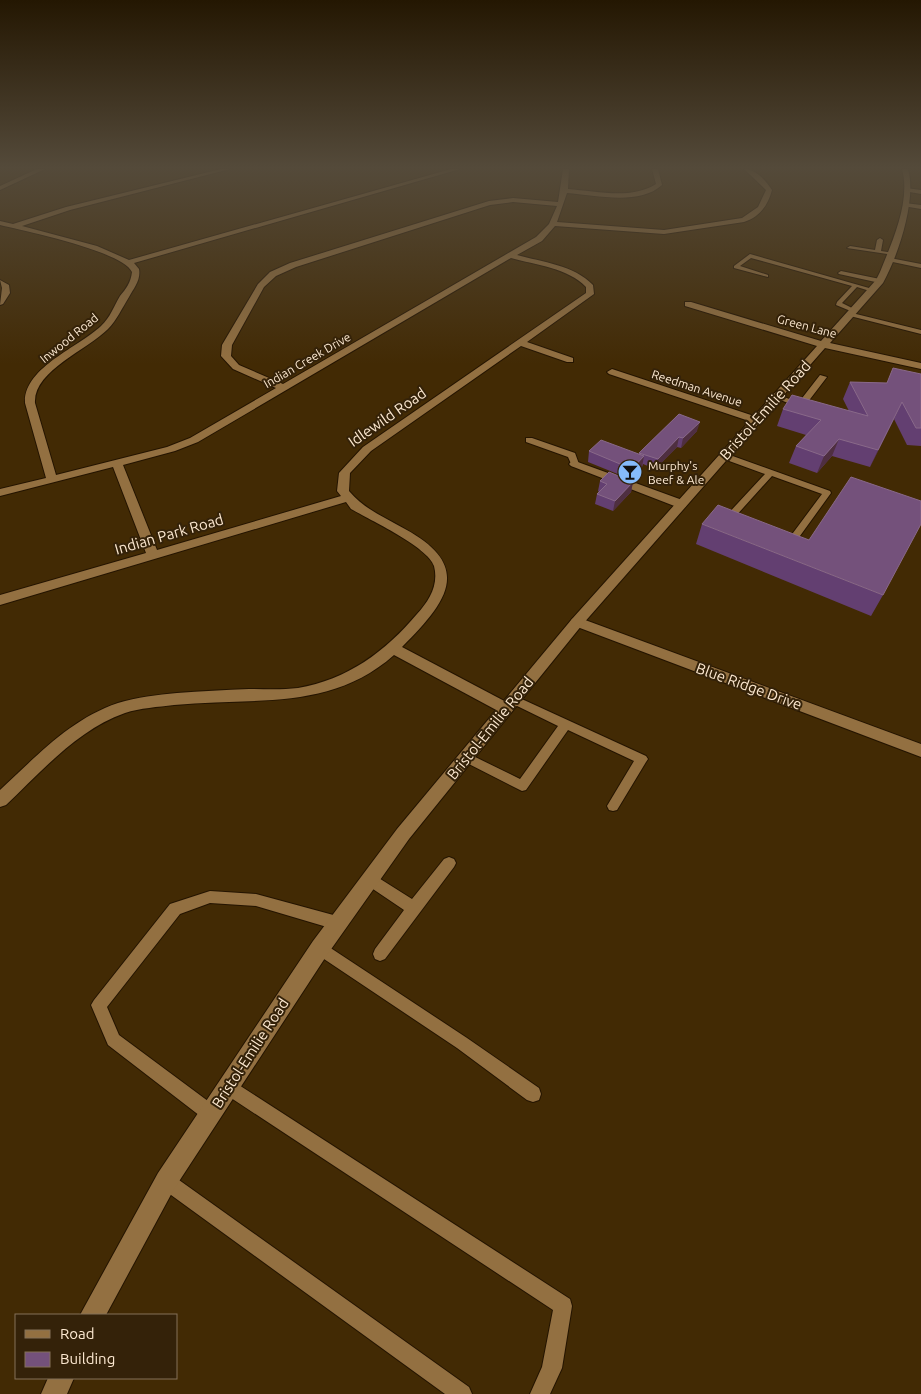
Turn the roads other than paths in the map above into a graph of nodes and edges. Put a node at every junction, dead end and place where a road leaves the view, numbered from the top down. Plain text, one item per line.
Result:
1 (44, 234) edge
2 (228, 234) edge
3 (391, 234) edge
4 (543, 234) edge
5 (896, 234) edge
6 (880, 240) dead end
7 (850, 248) dead end
8 (511, 256) junction
9 (887, 256) junction
10 (921, 256) edge
11 (130, 262) junction
12 (918, 266) edge
13 (841, 273) dead end
14 (766, 276) dead end
15 (0, 282) edge
16 (856, 285) junction
17 (876, 285) junction
18 (0, 302) edge
19 (688, 304) dead end
20 (853, 313) junction
21 (921, 332) edge
22 (521, 343) junction
23 (824, 345) junction
24 (570, 360) dead end
25 (921, 366) edge
26 (612, 372) dead end
27 (823, 377) dead end
28 (284, 388) junction
29 (777, 397) junction
30 (756, 420) junction
31 (529, 440) dead end
32 (724, 456) junction
33 (118, 464) junction
34 (575, 464) joint
35 (770, 473) junction
36 (52, 480) junction
37 (0, 493) edge
38 (347, 498) junction
39 (681, 504) junction
40 (745, 526) edge
41 (780, 541) edge
42 (153, 556) junction
43 (0, 600) edge
44 (577, 622) junction
45 (392, 648) junction
46 (509, 704) junction
47 (566, 724) junction
48 (921, 751) edge
49 (465, 757) junction
50 (0, 800) edge
51 (613, 806) dead end
52 (449, 863) dead end
53 (369, 879) junction
54 (414, 908) junction
55 (337, 923) junction
56 (320, 948) junction
57 (380, 954) dead end
58 (228, 1086) junction
59 (533, 1094) dead end
60 (210, 1113) junction
61 (166, 1181) junction
62 (92, 1314) edge
63 (61, 1379) edge
64 (54, 1394) edge
65 (462, 1394) edge
66 (540, 1394) edge

1 - 11 street
2 - 11 street
3 - 28 street
4 - 8 street, Indian Creek Drive
5 - 9 street, Bristol-Emilie Road
6 - 9 lane
7 - 9 lane
8 - 22 street, Idlewild Road
8 - 28 street, Indian Creek Drive
9 - 12 lane
9 - 17 street, Bristol-Emilie Road
10 - 12 lane
11 - 36 street, Inwood Road
13 - 17 lane
14 - 16 lane
15 - 18 street
16 - 17 lane
16 - 20 lane
17 - 20 street, Bristol-Emilie Road
19 - 23 street, Green Lane
20 - 21 lane
20 - 23 street, Bristol-Emilie Road
22 - 24 street
22 - 38 street, Idlewild Road
23 - 25 street, Green Lane
23 - 29 street, Bristol-Emilie Road
26 - 30 street, Reedman Avenue
27 - 29 lane
28 - 33 street, Indian Creek Drive
29 - 30 street, Bristol-Emilie Road
30 - 32 street, Bristol-Emilie Road
31 - 34 lane
32 - 35 lane
32 - 39 street, Bristol-Emilie Road
33 - 36 street, Indian Creek Drive
33 - 42 street
34 - 39 street
35 - 40 lane
35 - 41 lane
36 - 37 street, Indian Creek Drive
38 - 42 street, Indian Park Road
38 - 45 street
39 - 44 street, Bristol-Emilie Road
42 - 43 street, Indian Park Road
44 - 46 street, Bristol-Emilie Road
44 - 48 street, Blue Ridge Drive
45 - 46 street
45 - 50 street
46 - 47 lane
46 - 49 street, Bristol-Emilie Road
47 - 49 lane
47 - 51 lane
49 - 53 street, Bristol-Emilie Road
52 - 54 lane
53 - 54 lane
53 - 55 street, Bristol-Emilie Road
54 - 57 lane
55 - 56 street, Bristol-Emilie Road
55 - 60 lane
56 - 58 street, Bristol-Emilie Road
56 - 59 lane
58 - 60 street, Bristol-Emilie Road
58 - 66 lane
60 - 61 street, Bristol-Emilie Road
61 - 62 street, Bristol-Emilie Road
61 - 65 lane
63 - 64 street

